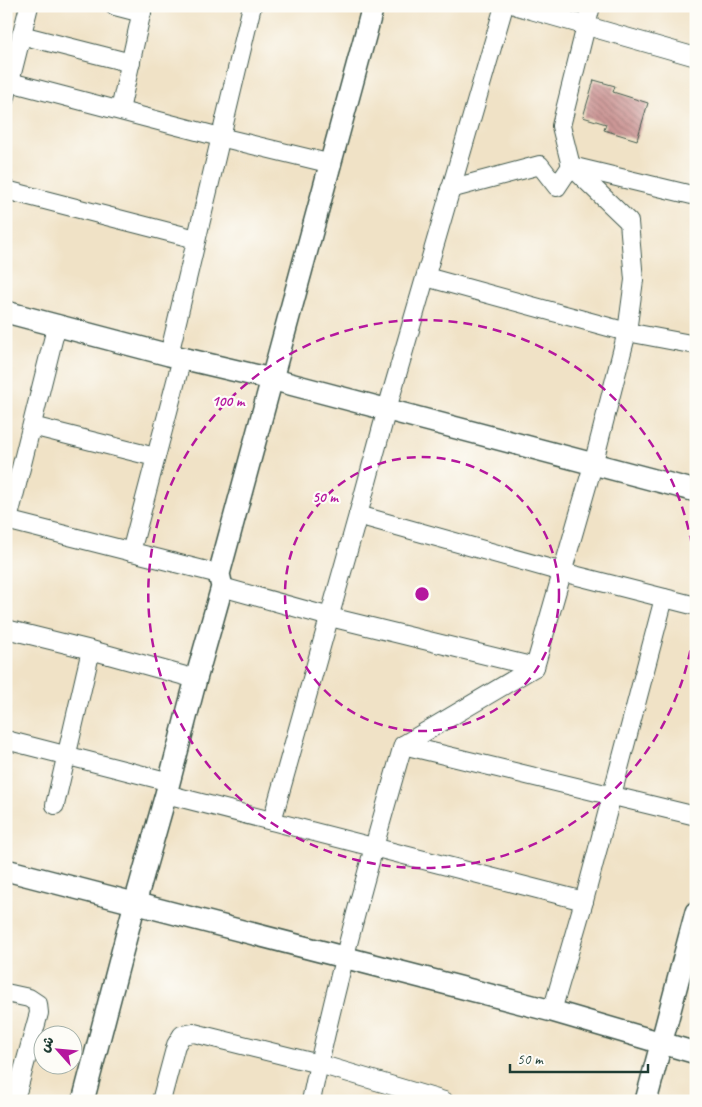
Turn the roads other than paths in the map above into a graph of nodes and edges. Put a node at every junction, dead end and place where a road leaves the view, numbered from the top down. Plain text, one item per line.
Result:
1 (29, 6) edge
2 (115, 6) edge
3 (252, 6) edge
4 (374, 6) edge
5 (504, 6) edge
6 (517, 6) edge
7 (591, 6) edge
8 (142, 10) edge
9 (586, 26) junction
10 (21, 35) junction
11 (696, 57) edge
12 (131, 63) junction
13 (8, 90) edge
14 (120, 110) junction
15 (220, 137) junction
16 (332, 164) junction
17 (571, 166) junction
18 (450, 189) junction
19 (6, 190) edge
20 (696, 196) edge
21 (196, 239) junction
22 (426, 277) junction
23 (6, 312) edge
24 (57, 324) junction
25 (627, 332) junction
26 (696, 345) edge
27 (175, 356) junction
28 (271, 379) junction
29 (387, 409) junction
30 (32, 426) junction
31 (155, 457) junction
32 (593, 465) junction
33 (696, 491) edge
34 (358, 515) junction
35 (7, 520) edge
36 (131, 552) junction
37 (562, 572) junction
38 (220, 581) junction
39 (664, 598) junction
40 (696, 606) edge
41 (330, 617) junction
42 (6, 629) edge
43 (91, 650) junction
44 (535, 667) junction
45 (196, 679) junction
46 (6, 740) edge
47 (403, 745) junction
48 (66, 756) junction
49 (168, 788) junction
50 (611, 796) junction
51 (55, 805) dead end
52 (696, 816) edge
53 (272, 821) junction
54 (374, 847) junction
55 (6, 870) edge
56 (584, 901) junction
57 (135, 903) junction
58 (696, 912) edge
59 (345, 957) junction
60 (6, 993) edge
61 (552, 1011) junction
62 (661, 1044) junction
63 (696, 1053) edge
64 (319, 1064) junction
65 (6, 1098) edge
66 (83, 1101) edge
67 (161, 1101) edge
68 (311, 1101) edge
69 (444, 1101) edge
70 (646, 1101) edge

1 - 10 street
2 - 8 street
3 - 15 street
4 - 16 street
5 - 18 street
6 - 9 street
7 - 9 street
8 - 12 street
9 - 11 street
9 - 17 street
10 - 12 street
10 - 13 street
12 - 14 street
13 - 14 street
14 - 15 street
15 - 16 street
15 - 21 street
16 - 28 street
17 - 18 street
17 - 20 street
17 - 25 street
18 - 22 street
19 - 21 street
21 - 27 street
22 - 25 street
22 - 29 street
23 - 24 street
24 - 27 street
24 - 30 street
25 - 26 street
25 - 32 street
27 - 28 street
27 - 31 street
28 - 29 street
28 - 38 street
29 - 32 street
29 - 34 street
30 - 31 street
30 - 35 street
31 - 36 street
32 - 33 street
32 - 37 street
34 - 37 street
34 - 41 street
35 - 36 street
36 - 38 street
37 - 39 street
37 - 44 street
38 - 41 street
38 - 45 street
39 - 40 street
39 - 50 street
41 - 44 street
41 - 53 street
42 - 43 street
43 - 45 street
43 - 48 street
44 - 47 street
45 - 49 street
46 - 48 street
47 - 50 street
47 - 54 street
48 - 49 street
48 - 51 street
49 - 53 street
49 - 57 street
50 - 52 street
50 - 56 street
53 - 54 street
54 - 56 street
54 - 59 street
55 - 57 street
56 - 61 street
57 - 59 street
57 - 66 street
58 - 62 street
59 - 61 street
59 - 64 street
60 - 65 street
61 - 62 street
62 - 63 street
62 - 70 street
64 - 67 street
64 - 68 street
64 - 69 street

